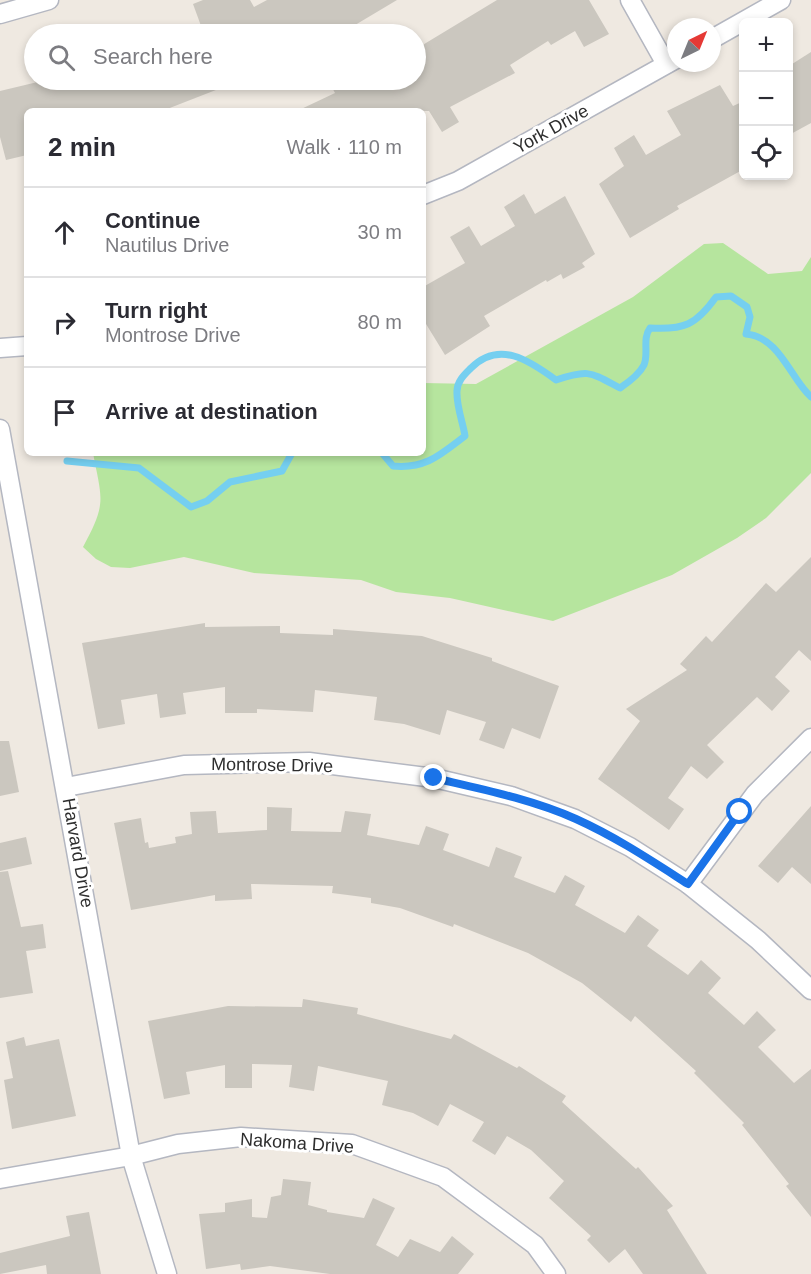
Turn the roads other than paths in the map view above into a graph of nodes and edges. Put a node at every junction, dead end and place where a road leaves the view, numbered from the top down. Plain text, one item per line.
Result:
1 (49, 0) edge
2 (630, 0) edge
3 (781, 0) edge
4 (0, 14) edge
5 (721, 34) edge
6 (667, 56) edge
7 (667, 64) edge
8 (426, 194) edge
9 (24, 346) edge
10 (0, 348) edge
11 (0, 429) edge
12 (811, 738) edge
13 (66, 787) junction
14 (688, 884) junction
15 (811, 990) edge
16 (131, 1156) junction
17 (0, 1179) edge
18 (167, 1274) edge
19 (556, 1274) edge

1 - 4 street
2 - 6 street
3 - 5 street
7 - 8 street, York Drive
9 - 10 street
11 - 13 street, Harvard Drive
12 - 14 street
13 - 14 street, Montrose Drive
13 - 16 street, Harvard Drive
14 - 15 street, Montrose Drive
16 - 17 street, Nakoma Drive
16 - 18 street, Harvard Drive
16 - 19 street, Nakoma Drive

